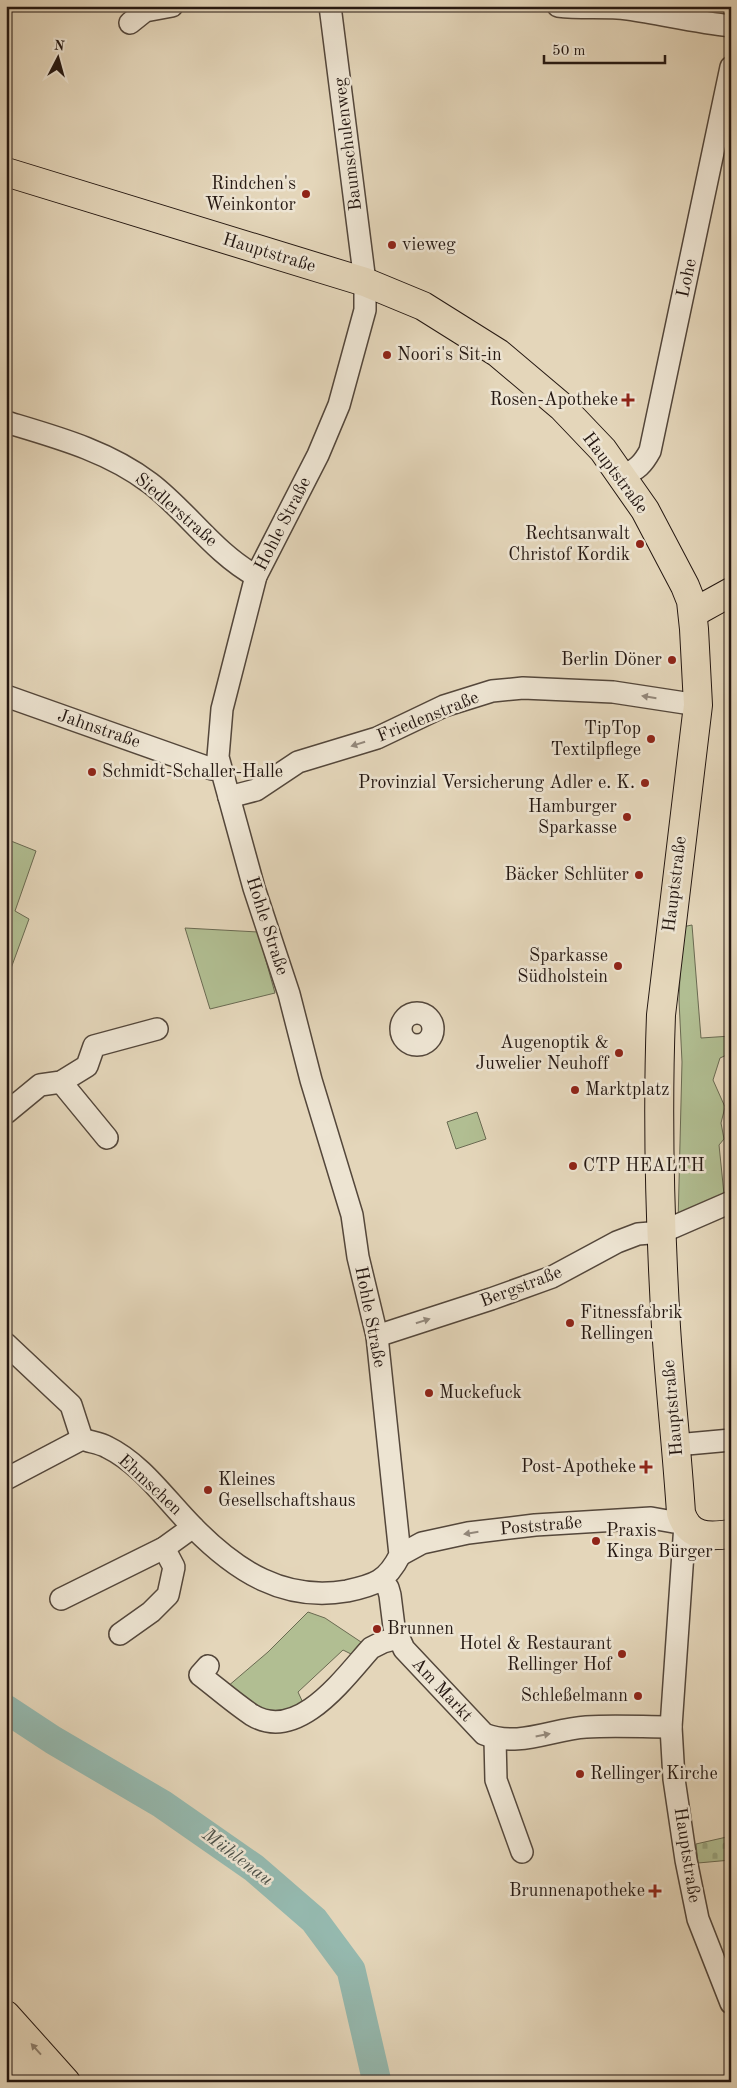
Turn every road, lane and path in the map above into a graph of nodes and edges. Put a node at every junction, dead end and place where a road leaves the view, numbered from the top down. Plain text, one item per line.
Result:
1 (172, 6) edge
2 (330, 6) edge
3 (558, 6) edge
4 (130, 23) dead end
5 (731, 26) edge
6 (731, 67) edge
7 (6, 172) edge
8 (365, 282) junction
9 (6, 422) edge
10 (622, 476) junction
11 (256, 576) junction
12 (731, 592) edge
13 (693, 613) junction
14 (6, 696) edge
15 (698, 705) junction
16 (220, 768) junction
17 (229, 797) junction
18 (157, 1029) dead end
19 (61, 1082) junction
20 (6, 1113) edge
21 (107, 1138) dead end
22 (731, 1202) edge
23 (662, 1232) junction
24 (377, 1336) junction
25 (6, 1344) edge
26 (82, 1439) junction
27 (722, 1440) edge
28 (676, 1445) junction
29 (6, 1479) edge
30 (685, 1524) junction
31 (193, 1527) junction
32 (731, 1534) edge
33 (164, 1548) junction
34 (400, 1555) junction
35 (381, 1580) junction
36 (61, 1599) dead end
37 (120, 1634) dead end
38 (398, 1638) junction
39 (208, 1666) dead end
40 (672, 1727) junction
41 (495, 1739) junction
42 (522, 1852) dead end
43 (731, 2003) edge
44 (6, 2015) edge
45 (6, 2053) edge
46 (32, 2082) edge
47 (66, 2082) edge

1 - 4 street
2 - 8 street, Baumschulenweg
3 - 5 street
6 - 10 street, Lohe
7 - 8 main road, Hauptstraße
8 - 10 main road, Hauptstraße
8 - 11 street, Hohle Straße
9 - 11 street, Siedlerstraße
10 - 13 main road, Hauptstraße
11 - 16 street, Hohle Straße
12 - 13 main road
13 - 15 main road, Hauptstraße
14 - 16 street, Jahnstraße
15 -> 17 street, Friedenstraße
15 - 23 main road, Hauptstraße
16 - 17 street, Hohle Straße
17 - 24 street, Hohle Straße
18 - 19 street
19 - 20 street
19 - 21 street
22 - 23 street, Bergstraße
24 -> 23 street, Bergstraße
23 - 28 main road, Hauptstraße
24 - 34 street, Hohle Straße
25 - 26 street
26 - 29 street
26 - 31 street, Ehmschen
27 - 28 street
28 - 30 main road, Hauptstraße
30 - 32 main road
30 -> 34 street, Poststraße
30 - 40 street, Hauptstraße
31 - 33 street
31 - 35 street
33 - 36 street
33 - 37 street
34 - 35 street
35 - 38 street, Am Markt
38 - 39 street
38 - 41 street, Am Markt
41 -> 40 street
40 - 43 street, Hauptstraße
41 - 42 street
47 -> 44 main road
45 - 46 main road

